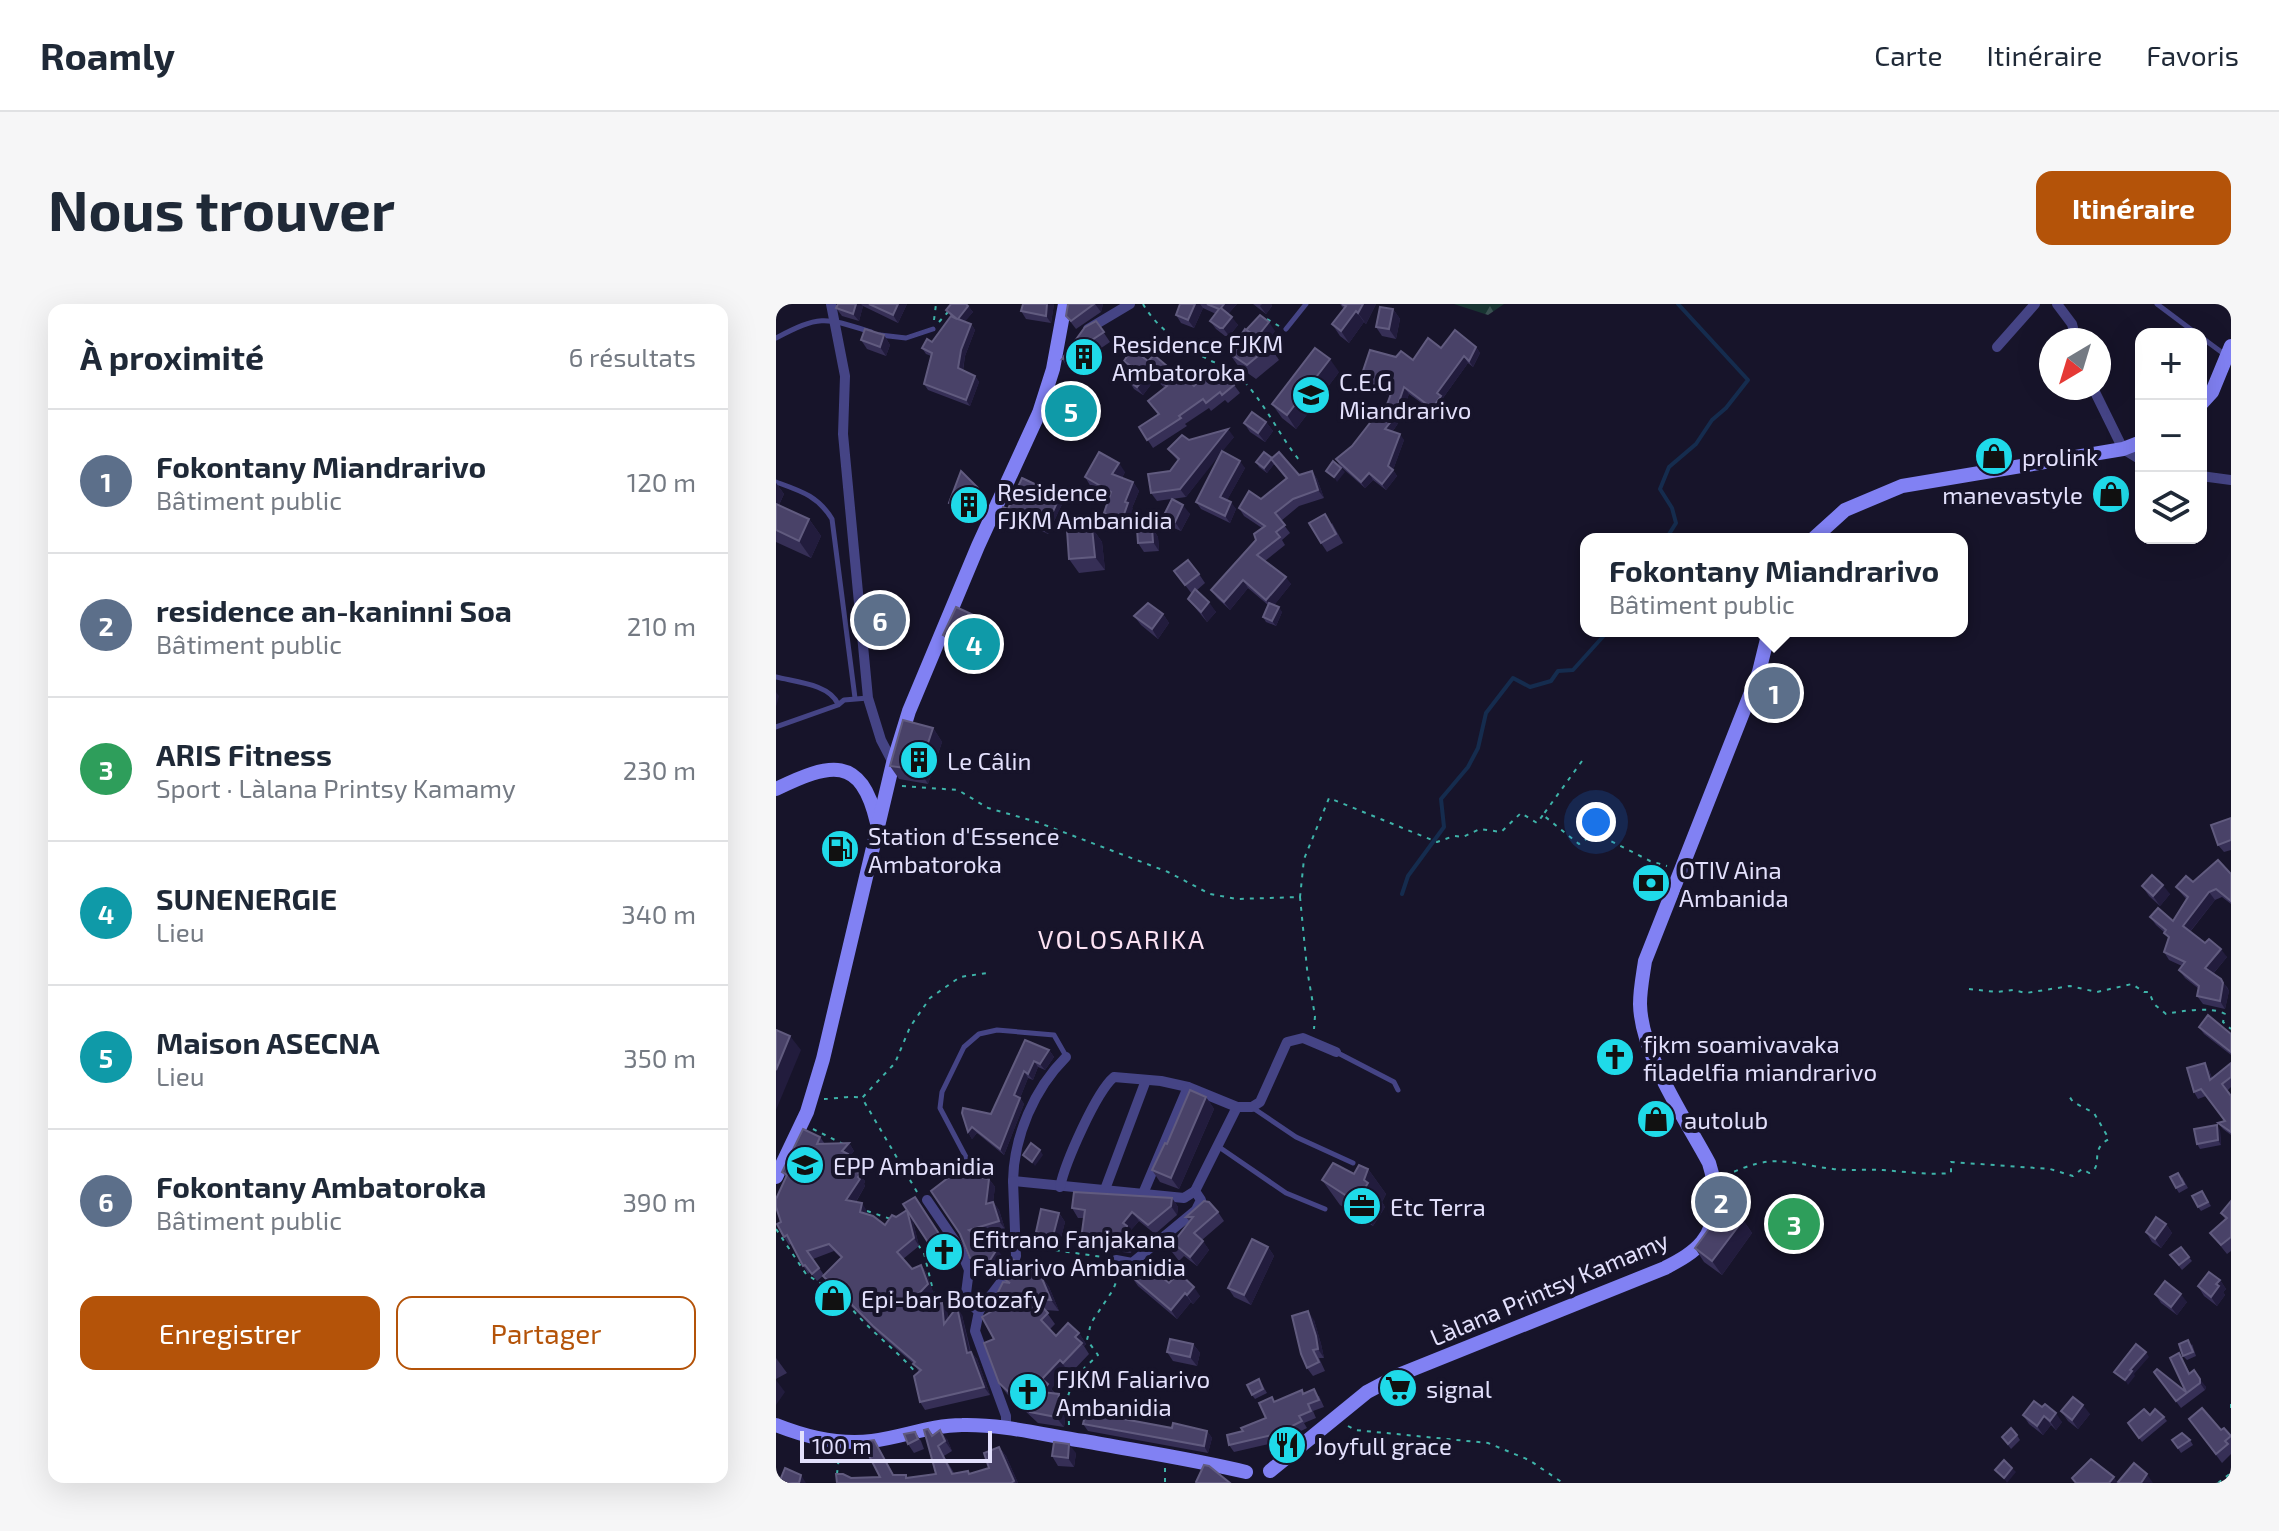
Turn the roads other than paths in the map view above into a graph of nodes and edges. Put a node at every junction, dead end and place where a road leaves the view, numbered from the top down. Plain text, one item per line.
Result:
1 (831, 304) edge
2 (1065, 304) edge
3 (1130, 304) edge
4 (1306, 304) edge
5 (2035, 304) edge
6 (2057, 304) edge
7 (2157, 304) edge
8 (835, 321) junction
9 (2073, 328) edge
10 (2190, 328) edge
11 (933, 329) road end
12 (1286, 329) road end
13 (776, 338) edge
14 (1077, 340) edge
15 (2207, 340) edge
16 (1997, 347) dead end
17 (1069, 350) edge
18 (2229, 352) edge
19 (1053, 369) junction
20 (2099, 400) edge
21 (2205, 400) edge
22 (2135, 444) edge
23 (2123, 449) junction
24 (2135, 456) edge
25 (2207, 477) edge
26 (2231, 480) edge
27 (776, 482) edge
28 (1820, 533) edge
29 (1768, 637) edge
30 (776, 677) edge
31 (855, 698) junction
32 (868, 698) junction
33 (838, 705) junction
34 (776, 727) edge
35 (893, 763) junction
36 (776, 789) edge
37 (878, 827) junction
38 (1336, 1052) joint
39 (1066, 1057) joint
40 (1146, 1080) junction
41 (1188, 1087) junction
42 (1398, 1090) dead end
43 (1237, 1107) junction
44 (1252, 1107) junction
45 (1218, 1146) junction
46 (968, 1161) dead end
47 (1353, 1163) dead end
48 (776, 1177) edge
49 (1013, 1181) junction
50 (1060, 1187) junction
51 (1195, 1191) junction
52 (1104, 1192) junction
53 (1142, 1196) junction
54 (924, 1200) road end
55 (1325, 1209) dead end
56 (1118, 1265) road end
57 (979, 1311) junction
58 (776, 1425) edge
59 (1006, 1428) junction
60 (1271, 1477) edge
61 (1246, 1478) edge

1 - 8 street
2 - 19 street
3 - 14 street
4 - 12 lane
5 - 16 street
6 - 9 street
7 - 10 lane
8 - 11 lane
8 - 13 lane
8 - 32 street
15 - 18 lane
17 - 19 street
18 - 21 street
19 - 35 street
20 - 23 street
22 - 23 street
23 - 24 street
23 - 28 street
25 - 26 street
27 - 31 lane
29 - 60 street, Làlana Printsy Kamamy
30 - 33 lane
31 - 32 lane
31 - 33 lane
32 - 35 street
33 - 34 lane
35 - 37 street
36 - 37 street
37 - 48 street
38 - 42 lane
38 - 44 street
39 - 46 lane
39 - 49 street
40 - 41 street
40 - 50 street
40 - 52 street
41 - 43 street
41 - 53 street
43 - 44 street
43 - 45 street
44 - 47 lane
45 - 51 street
45 - 55 lane
49 - 50 street
49 - 57 street
50 - 52 street
51 - 53 street
51 - 56 street
52 - 53 street
54 - 57 street
57 - 59 street
58 - 59 street
59 - 61 street
60 - 61 street

